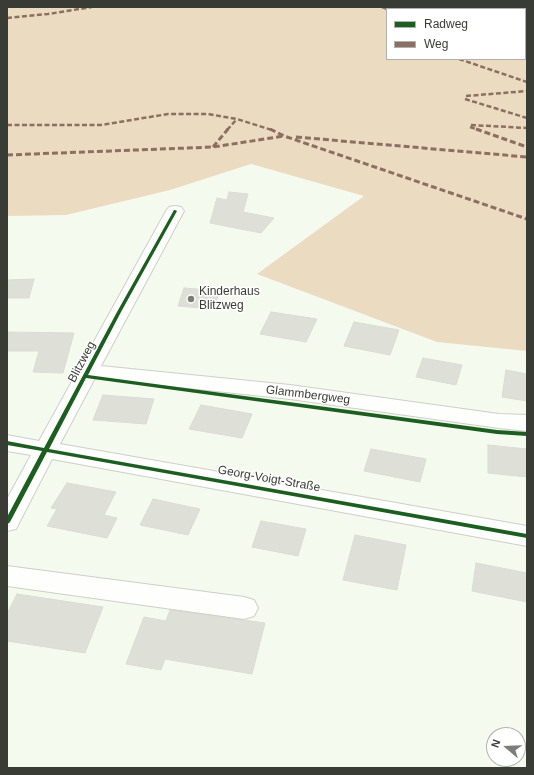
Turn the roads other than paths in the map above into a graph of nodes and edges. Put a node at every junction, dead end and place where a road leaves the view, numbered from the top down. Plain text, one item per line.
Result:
1 (175, 211) dead end
2 (89, 371) junction
3 (527, 423) edge
4 (7, 442) edge
5 (47, 450) junction
6 (7, 522) edge
7 (527, 536) edge
8 (7, 576) edge
9 (244, 608) dead end

1 - 2 street, Blitzweg
2 - 3 street, Glammbergweg
2 - 5 street, Blitzweg
4 - 5 street, Georg-Voigt-Straße
5 - 6 street, Blitzweg
5 - 7 street, Georg-Voigt-Straße
8 - 9 street

